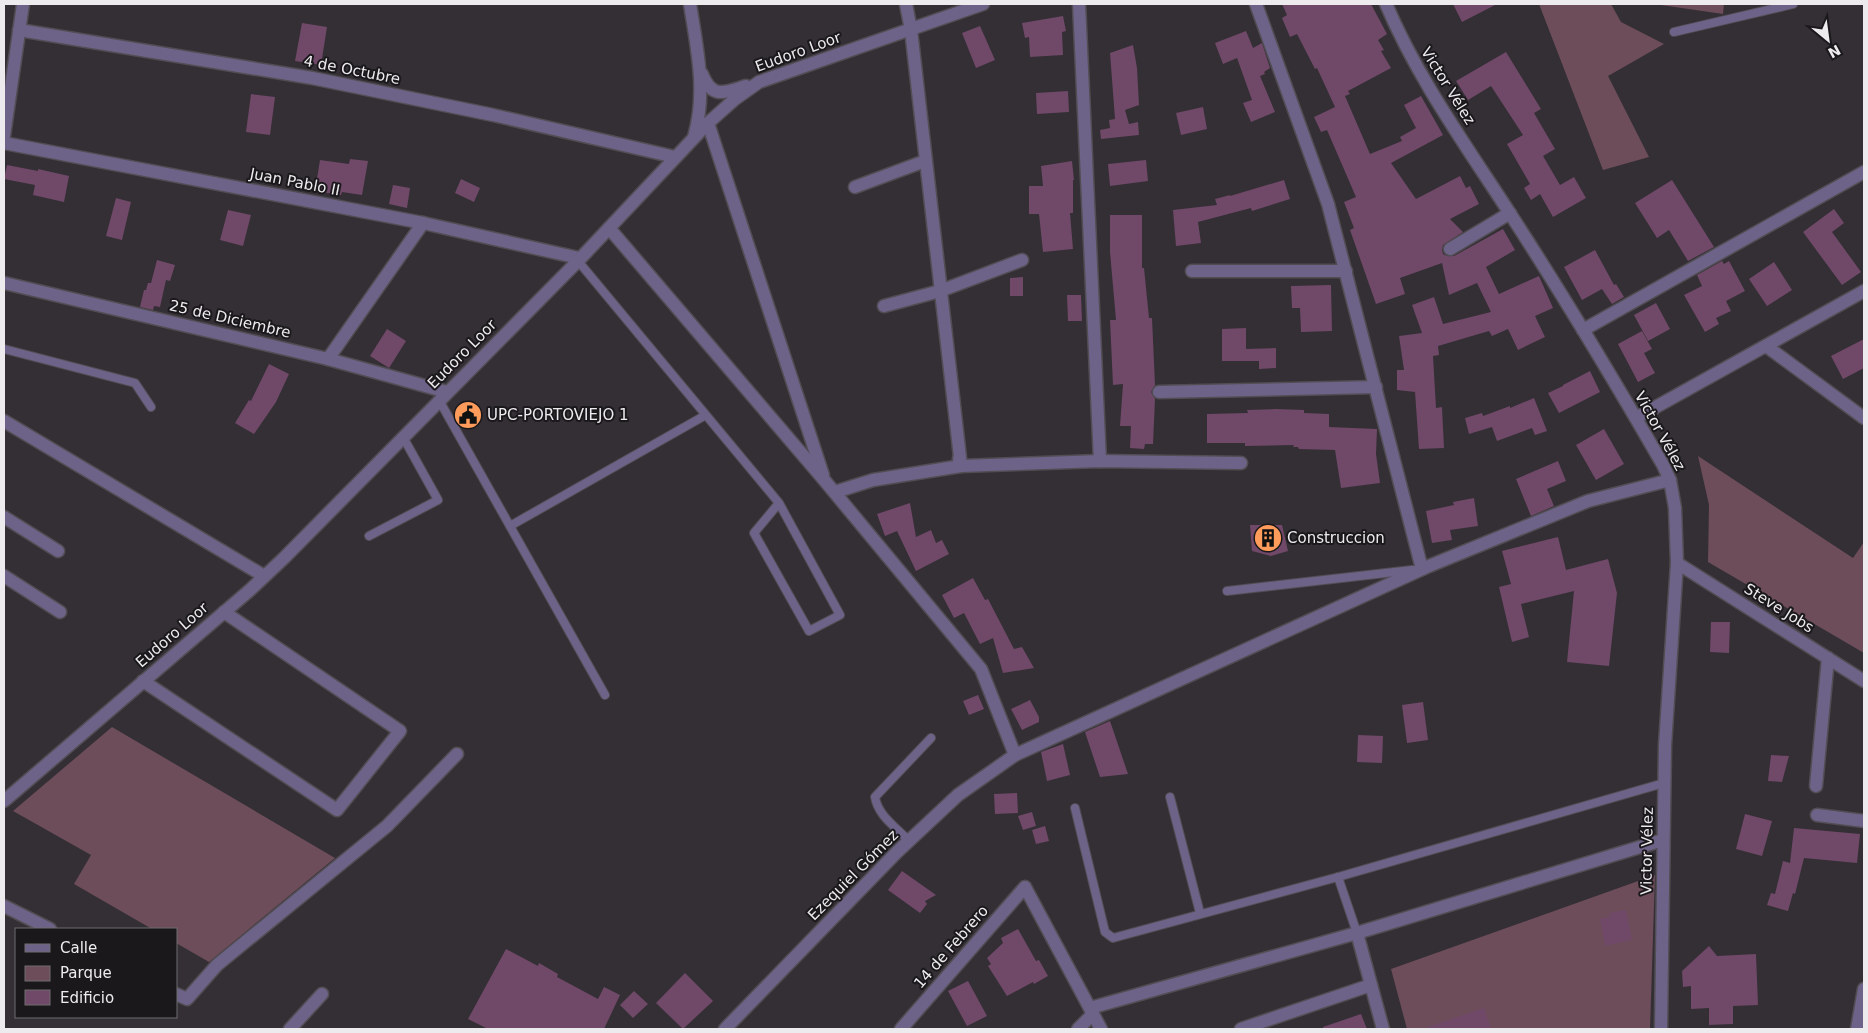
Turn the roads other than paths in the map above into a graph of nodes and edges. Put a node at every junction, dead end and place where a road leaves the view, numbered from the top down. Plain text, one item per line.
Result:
1 (23, 4) edge
2 (690, 4) edge
3 (906, 4) edge
4 (983, 4) edge
5 (1080, 4) edge
6 (1256, 4) edge
7 (1386, 4) edge
8 (1793, 4) edge
9 (19, 30) junction
10 (911, 30) junction
11 (1674, 32) dead end
12 (701, 71) junction
13 (759, 82) junction
14 (5, 117) edge
15 (708, 123) junction
16 (4, 136) edge
17 (693, 139) junction
18 (4, 143) edge
19 (675, 157) junction
20 (925, 161) junction
21 (1864, 172) edge
22 (855, 187) dead end
23 (1510, 213) junction
24 (423, 223) junction
25 (609, 228) junction
26 (1450, 249) dead end
27 (578, 260) junction
28 (1022, 260) dead end
29 (1192, 271) dead end
30 (1346, 271) junction
31 (4, 283) edge
32 (940, 290) junction
33 (1864, 290) edge
34 (884, 306) dead end
35 (1583, 330) junction
36 (1766, 346) junction
37 (4, 349) edge
38 (328, 359) junction
39 (1376, 387) junction
40 (1159, 392) dead end
41 (443, 396) junction
42 (151, 407) dead end
43 (704, 416) junction
44 (1636, 418) junction
45 (1864, 418) edge
46 (4, 421) edge
47 (403, 437) junction
48 (1100, 461) junction
49 (960, 463) junction
50 (1241, 463) dead end
51 (825, 480) junction
52 (1670, 480) junction
53 (835, 492) junction
54 (779, 503) junction
55 (4, 516) edge
56 (510, 526) junction
57 (369, 536) dead end
58 (58, 551) dead end
59 (1677, 563) junction
60 (1422, 569) junction
61 (4, 576) edge
62 (264, 576) junction
63 (1227, 591) dead end
64 (60, 612) dead end
65 (224, 612) junction
66 (1828, 658) junction
67 (1864, 680) edge
68 (143, 681) junction
69 (604, 695) dead end
70 (931, 738) dead end
71 (457, 754) dead end
72 (1015, 755) junction
73 (1664, 783) junction
74 (1816, 786) dead end
75 (1170, 797) dead end
76 (4, 801) edge
77 (1075, 808) dead end
78 (1817, 815) dead end
79 (1864, 821) edge
80 (1663, 840) junction
81 (909, 841) junction
82 (1338, 877) junction
83 (4, 906) edge
84 (1200, 913) junction
85 (48, 928) edge
86 (1357, 933) junction
87 (1371, 985) junction
88 (1864, 989) edge
89 (322, 994) dead end
90 (178, 995) edge
91 (1092, 1011) junction
92 (290, 1029) edge
93 (725, 1029) edge
94 (900, 1029) edge
95 (1078, 1029) edge
96 (1101, 1029) edge
97 (1241, 1029) edge
98 (1383, 1029) edge
99 (1661, 1029) edge
100 (1857, 1029) edge

1 - 9 street
2 - 12 street
3 - 10 street
4 - 10 street, Eudoro Loor
5 - 48 street
6 - 30 street
7 - 23 street, Victor Vélez
8 - 11 lane
9 - 14 street
9 - 19 street, 4 de Octubre
10 - 13 street, Eudoro Loor
10 - 20 street
12 - 13 street
12 - 17 street
13 - 15 street, Eudoro Loor
14 - 16 street
15 - 17 street, Eudoro Loor
15 - 51 street
17 - 19 street, Eudoro Loor
18 - 24 street, Juan Pablo II
19 - 25 street, Eudoro Loor
20 - 22 street
20 - 32 street
21 - 35 street
23 - 26 street
23 - 35 street, Victor Vélez
24 - 27 street, Juan Pablo II
24 - 38 street
25 - 27 street, Eudoro Loor
25 - 51 street
27 - 41 street, Eudoro Loor
27 - 43 lane
28 - 32 street
29 - 30 street
30 - 39 street
31 - 38 street, 25 de Diciembre
32 - 34 street
32 - 49 street
33 - 36 street
35 - 44 street, Victor Vélez
36 - 44 street
36 - 45 street
37 - 42 lane
38 - 41 street, 25 de Diciembre
39 - 40 street
39 - 60 street
41 - 47 street, Eudoro Loor
41 - 56 lane
43 - 54 lane
43 - 56 lane
44 - 52 street, Victor Vélez
46 - 62 street
47 - 57 lane
47 - 62 street, Eudoro Loor
48 - 49 street
48 - 50 street
49 - 53 street
51 - 53 street
52 - 59 street, Victor Vélez
52 - 60 street, Ezequiel Gómez
53 - 72 street
54 - 54 lane
55 - 58 street
56 - 69 lane
59 - 66 street, Steve Jobs
59 - 73 street, Victor Vélez
60 - 63 lane
60 - 72 street, Ezequiel Gómez
61 - 64 street
62 - 65 street, Eudoro Loor
65 - 68 street, Eudoro Loor
65 - 68 street
66 - 67 street, Steve Jobs
66 - 74 street
68 - 76 street, Eudoro Loor
70 - 81 lane
71 - 90 street
72 - 81 street, Ezequiel Gómez
73 - 80 street, Victor Vélez
73 - 82 lane
75 - 84 lane
77 - 84 lane
78 - 79 street
80 - 86 street
80 - 99 street, Victor Vélez
81 - 93 street, Ezequiel Gómez
82 - 84 lane
82 - 86 lane
83 - 85 street
86 - 87 street
86 - 91 street
87 - 97 street
87 - 98 street
88 - 100 street
89 - 92 street
91 - 94 street, 14 de Febrero
91 - 95 street
91 - 96 street

